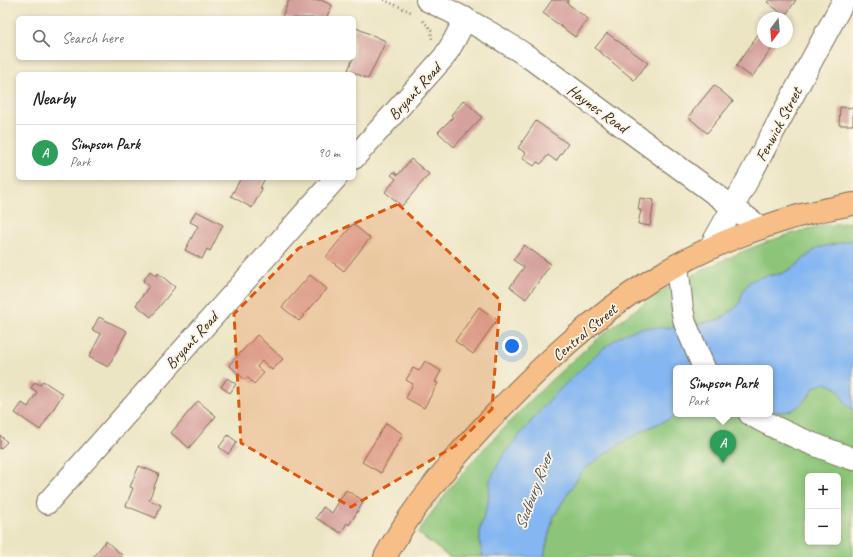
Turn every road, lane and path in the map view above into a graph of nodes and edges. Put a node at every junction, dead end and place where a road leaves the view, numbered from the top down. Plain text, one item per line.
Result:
1 (384, 0) edge
2 (844, 0) edge
3 (420, 11) edge
4 (465, 18) junction
5 (447, 52) junction
6 (356, 156) edge
7 (334, 180) edge
8 (853, 204) edge
9 (733, 207) junction
10 (761, 228) junction
11 (710, 248) junction
12 (677, 265) junction
13 (703, 365) edge
14 (756, 417) edge
15 (853, 459) edge
16 (47, 502) dead end
17 (385, 557) edge

1 - 3 path
2 - 9 street, Fenwick Street
3 - 4 street, Haynes Road
3 - 5 path
4 - 5 street, Bryant Road
4 - 9 street, Haynes Road
5 - 6 street, Bryant Road
7 - 16 street, Bryant Road
8 - 10 main road, Central Street
9 - 10 street, Haynes Road
9 - 11 street, Fenwick Street
10 - 11 main road, Central Street
11 - 12 main road, Central Street
12 - 13 street
12 - 17 main road, Central Street
14 - 15 street

